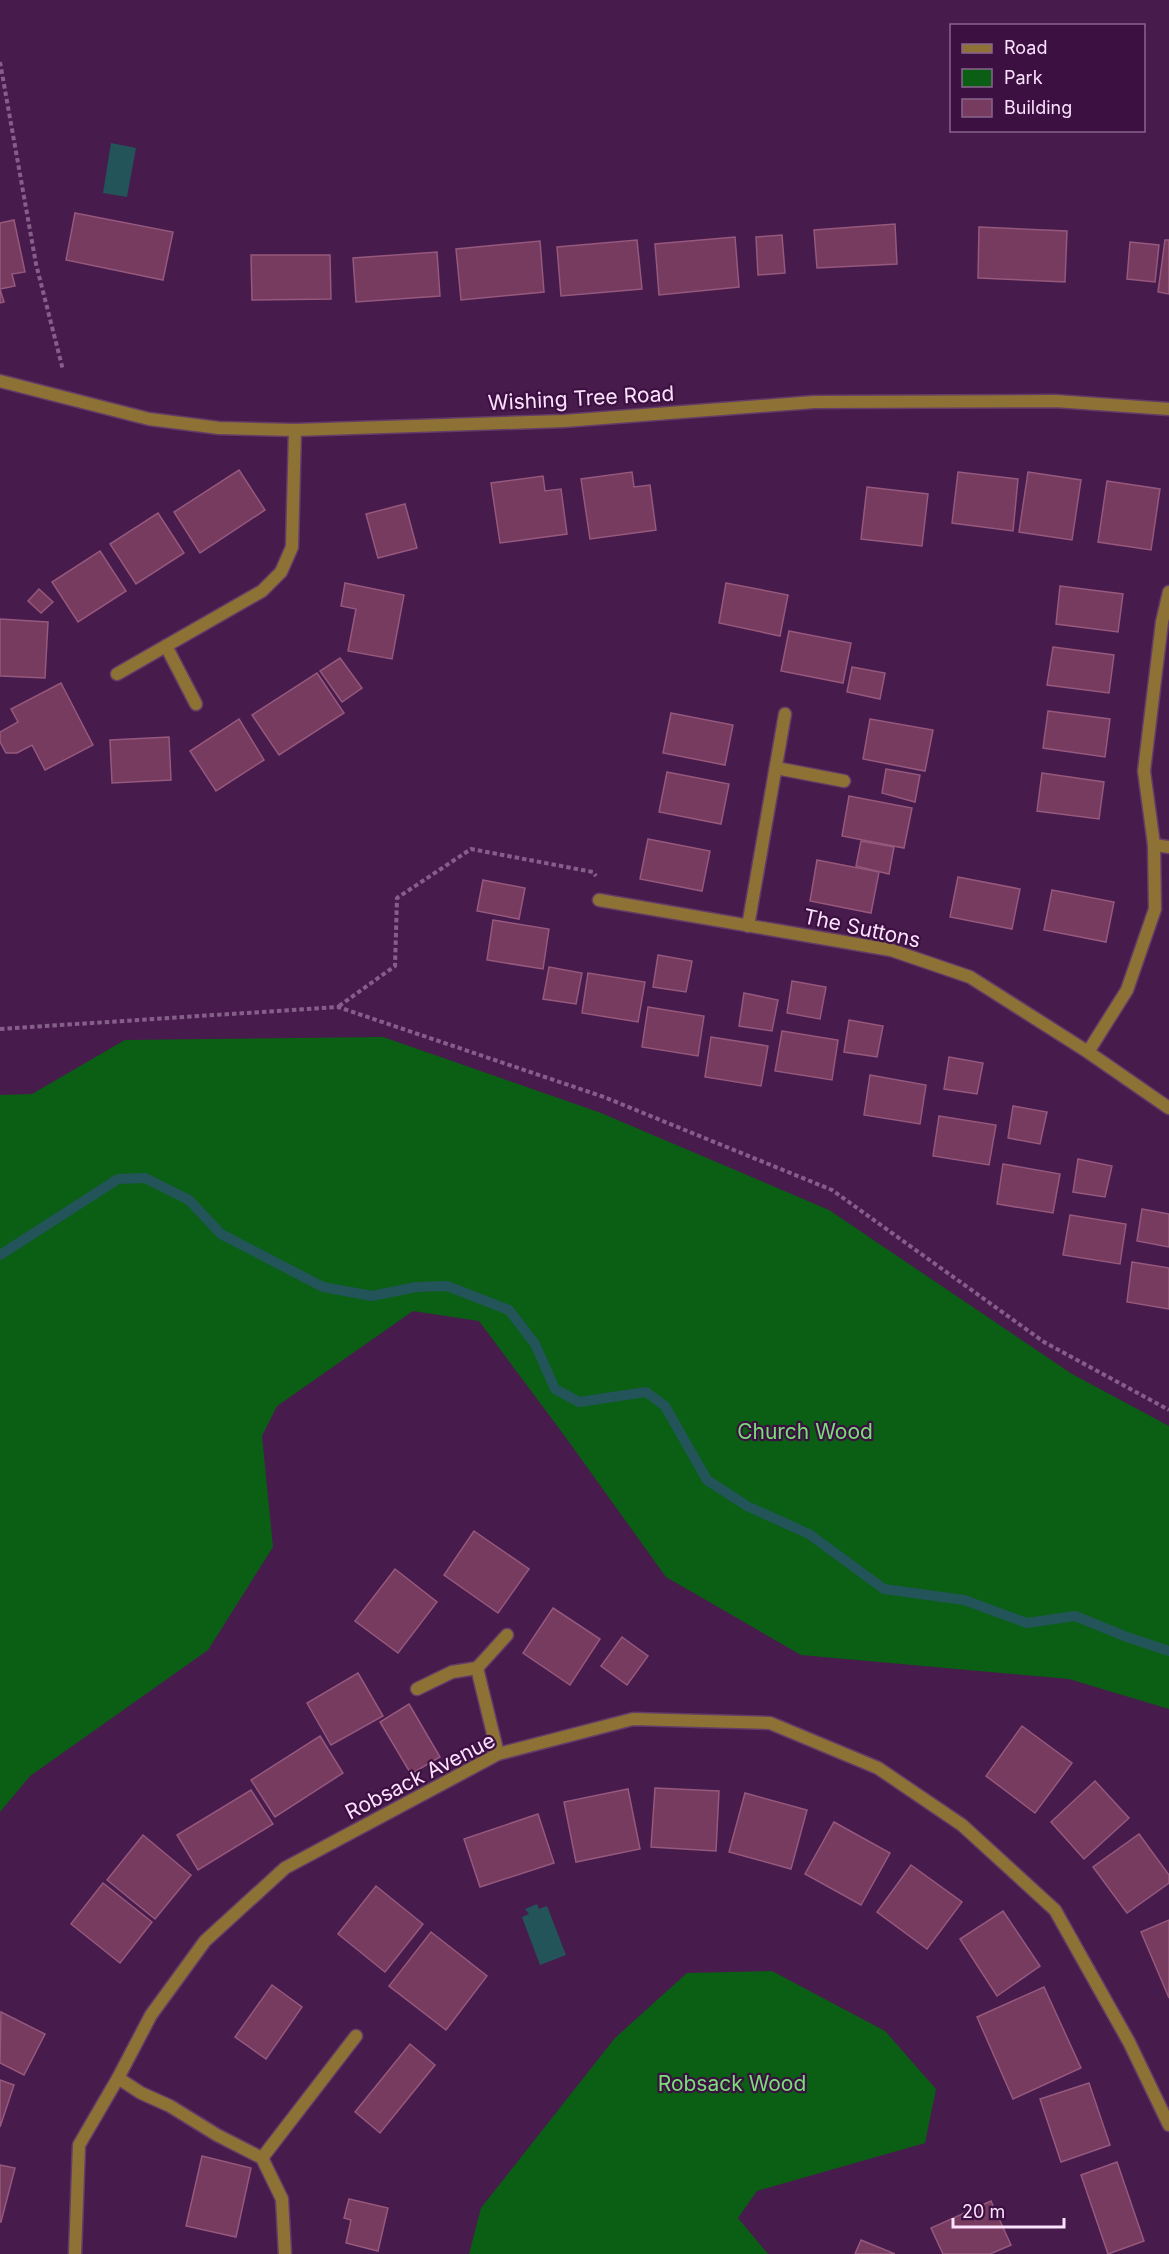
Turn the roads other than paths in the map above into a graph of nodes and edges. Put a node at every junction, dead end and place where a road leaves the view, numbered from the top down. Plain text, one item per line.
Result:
1 (0, 381) edge
2 (1169, 409) edge
3 (295, 430) junction
4 (1169, 592) edge
5 (166, 646) junction
6 (117, 674) dead end
7 (196, 704) dead end
8 (785, 714) dead end
9 (776, 768) junction
10 (844, 781) dead end
11 (1154, 845) junction
12 (1169, 847) edge
13 (599, 900) road end
14 (748, 926) junction
15 (1088, 1052) junction
16 (1169, 1108) edge
17 (507, 1635) dead end
18 (477, 1668) junction
19 (417, 1689) dead end
20 (498, 1755) junction
21 (356, 2036) dead end
22 (118, 2078) junction
23 (1169, 2125) edge
24 (262, 2158) junction
25 (75, 2254) edge
26 (285, 2254) edge

1 - 3 street, Wishing Tree Road
2 - 3 street, Wishing Tree Road
3 - 5 street
4 - 11 street
5 - 6 street
5 - 7 street
8 - 9 street
9 - 10 street
9 - 14 street
11 - 12 street
11 - 15 street
13 - 14 street, The Suttons
14 - 15 street, The Suttons
15 - 16 street, The Suttons
17 - 18 street
18 - 19 street
18 - 20 street
20 - 22 street, Robsack Avenue
20 - 23 street, Robsack Avenue
21 - 24 street
22 - 24 street
22 - 25 street, Robsack Avenue
24 - 26 street

